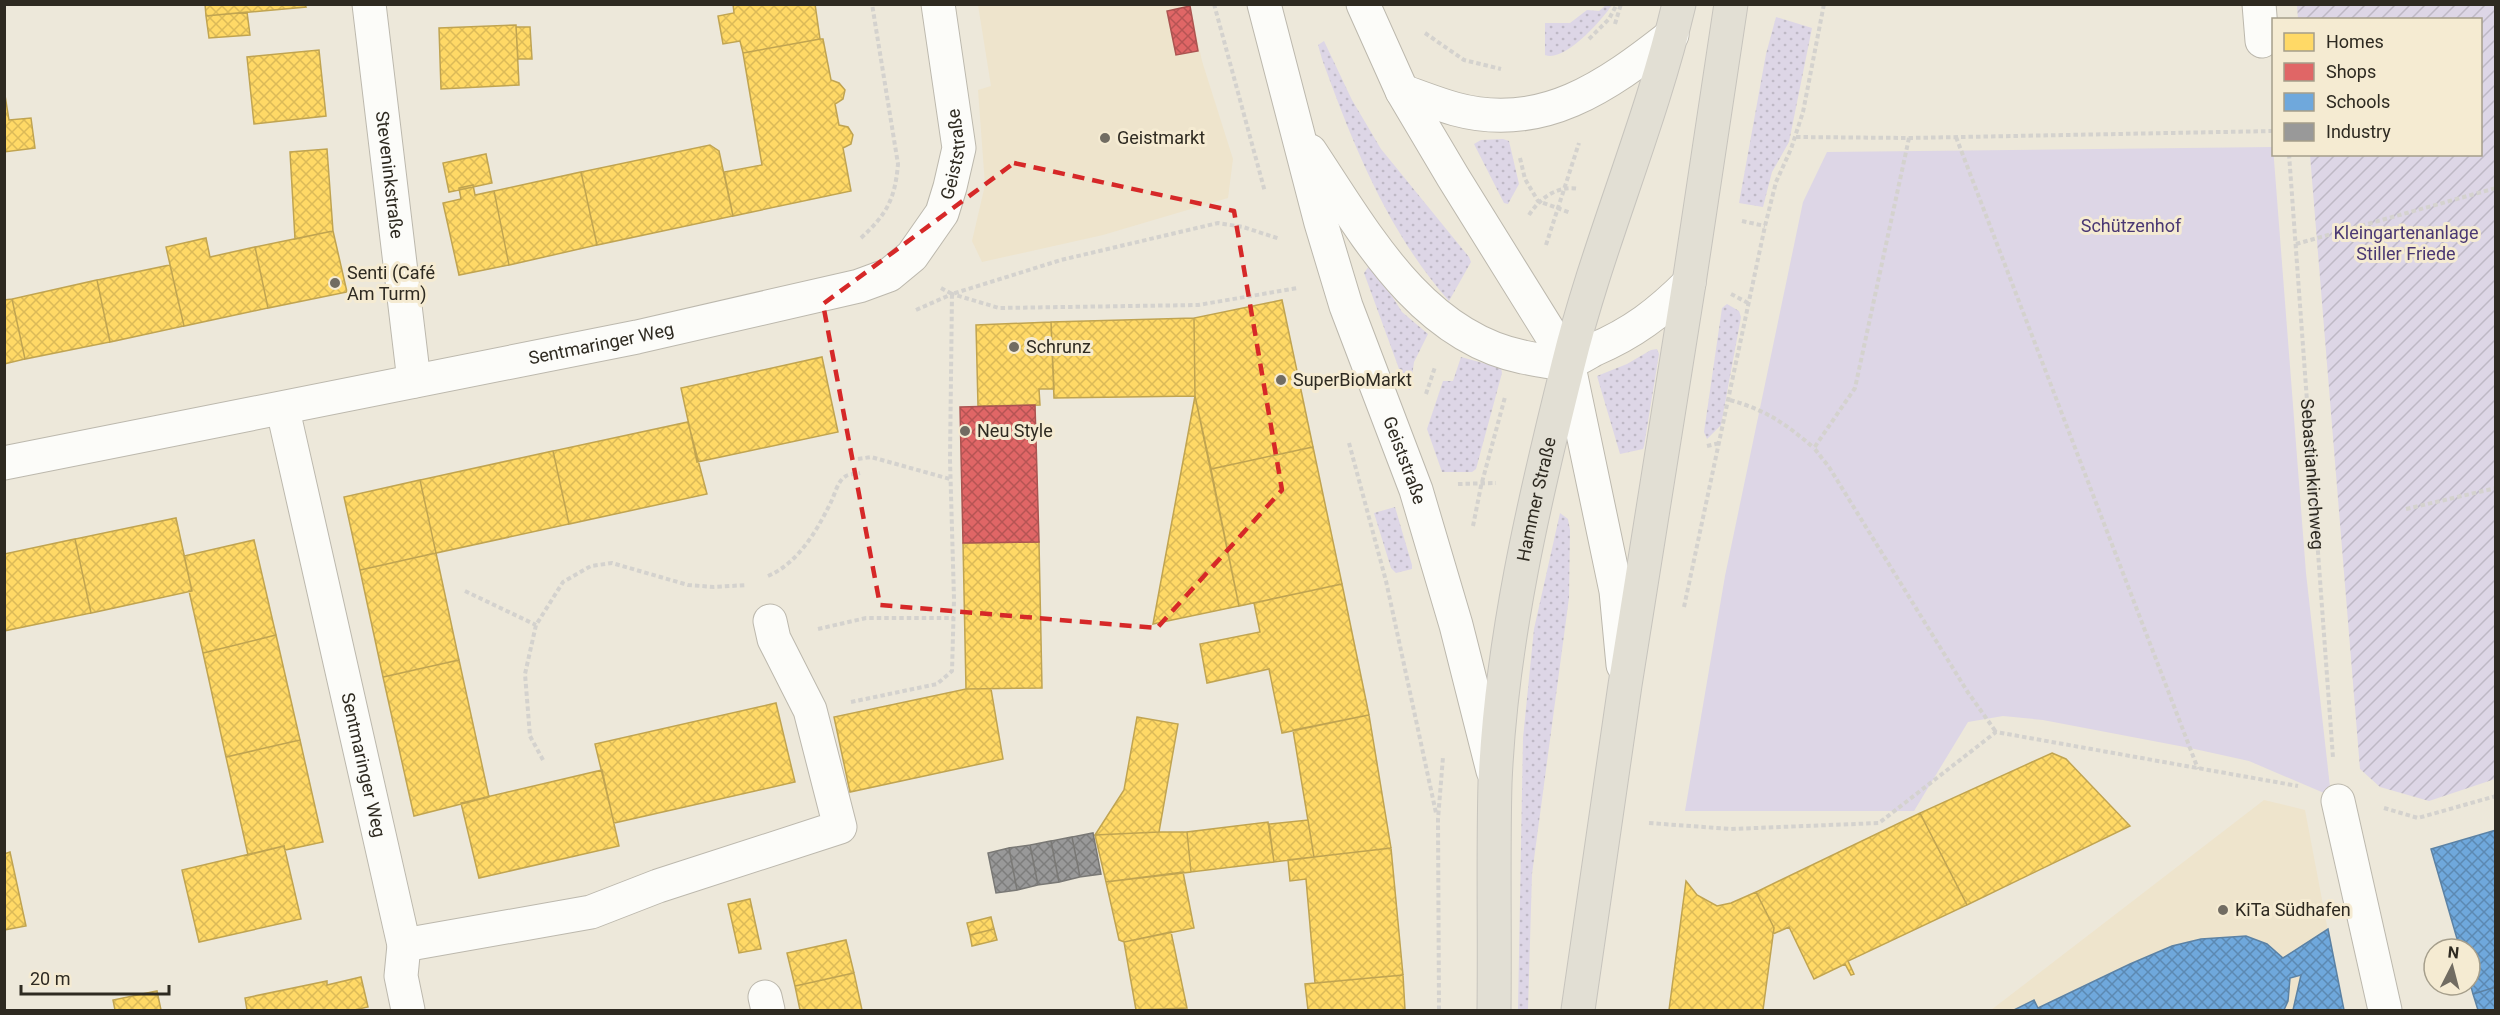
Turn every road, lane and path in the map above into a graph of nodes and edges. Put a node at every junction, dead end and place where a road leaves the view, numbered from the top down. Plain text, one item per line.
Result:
1 (369, 4) edge
2 (872, 4) edge
3 (938, 4) edge
4 (1214, 4) edge
5 (1264, 4) edge
6 (1363, 4) edge
7 (1617, 4) edge
8 (1731, 4) edge
9 (1824, 4) edge
10 (2259, 4) edge
11 (1675, 20) edge
12 (1421, 28) dead end
13 (2262, 41) dead end
14 (1586, 43) dead end
15 (1508, 70) dead end
16 (1402, 91) junction
17 (1296, 130) junction
18 (2272, 131) edge
19 (1796, 137) junction
20 (1956, 137) junction
21 (1909, 138) junction
22 (2289, 156) edge
23 (1566, 187) dead end
24 (2496, 188) edge
25 (1269, 200) dead end
26 (1280, 230) dead end
27 (867, 232) junction
28 (858, 240) dead end
29 (2296, 244) junction
30 (907, 260) junction
31 (1689, 283) junction
32 (1301, 287) dead end
33 (952, 294) junction
34 (1532, 300) junction
35 (1516, 355) junction
36 (1568, 362) junction
37 (414, 381) junction
38 (1730, 400) junction
39 (283, 410) junction
40 (1814, 448) junction
41 (858, 459) dead end
42 (4, 463) edge
43 (860, 473) dead end
44 (950, 479) junction
45 (2496, 488) edge
46 (1364, 501) dead end
47 (2406, 509) dead end
48 (1472, 532) dead end
49 (761, 579) dead end
50 (756, 581) dead end
51 (465, 591) dead end
52 (1684, 608) dead end
53 (954, 618) junction
54 (536, 625) junction
55 (772, 630) joint
56 (1624, 685) junction
57 (810, 710) junction
58 (1996, 732) junction
59 (1444, 749) dead end
60 (543, 760) dead end
61 (2199, 769) junction
62 (2334, 769) dead end
63 (1496, 782) junction
64 (2301, 787) dead end
65 (2496, 796) edge
66 (2338, 801) dead end
67 (2377, 806) dead end
68 (1437, 819) junction
69 (1643, 822) dead end
70 (404, 945) junction
71 (408, 1011) edge
72 (1439, 1011) edge
73 (1494, 1011) edge
74 (1578, 1011) edge
75 (2385, 1011) edge

1 - 37 street, Steveninkstraße
2 - 27 path
3 - 30 street, Geiststraße
4 - 25 path
5 - 17 street, Geiststraße
6 - 16 street
7 - 14 path
8 - 31 main road
9 - 19 path
10 - 13 street
11 - 16 street
11 - 36 main road, Hammer Straße
12 - 15 path
16 - 34 street
17 - 35 street
17 - 63 street, Geiststraße
18 - 20 path
19 - 21 path
19 - 38 path
20 - 21 path
20 - 61 path
21 - 40 path
22 - 29 path, Sebastiankirchweg
23 - 34 path
24 - 29 path
26 - 33 path
27 - 28 path
27 - 30 path
29 - 62 path, Sebastiankirchweg
30 - 33 path
30 - 37 street, Sentmaringer Weg
31 - 36 street
31 - 56 main road
32 - 33 path
33 - 44 path
34 - 36 street
35 - 36 street
35 - 48 path
36 - 56 street
36 - 63 main road, Hammer Straße
37 - 39 street, Sentmaringer Weg
38 - 40 path
38 - 52 path
39 - 42 street, Sentmaringer Weg
39 - 70 street, Sentmaringer Weg
40 - 58 path
41 - 44 path
43 - 49 path
44 - 53 path
45 - 47 path
46 - 68 path
50 - 54 path
51 - 54 path
53 - 55 path
53 - 57 path
54 - 60 path
55 - 57 street
56 - 74 main road
57 - 70 street
58 - 61 path
58 - 69 path
59 - 68 path
61 - 64 path
63 - 73 main road, Hammer Straße
65 - 67 path
66 - 75 street
68 - 72 path
70 - 71 street, Sentmaringer Weg

